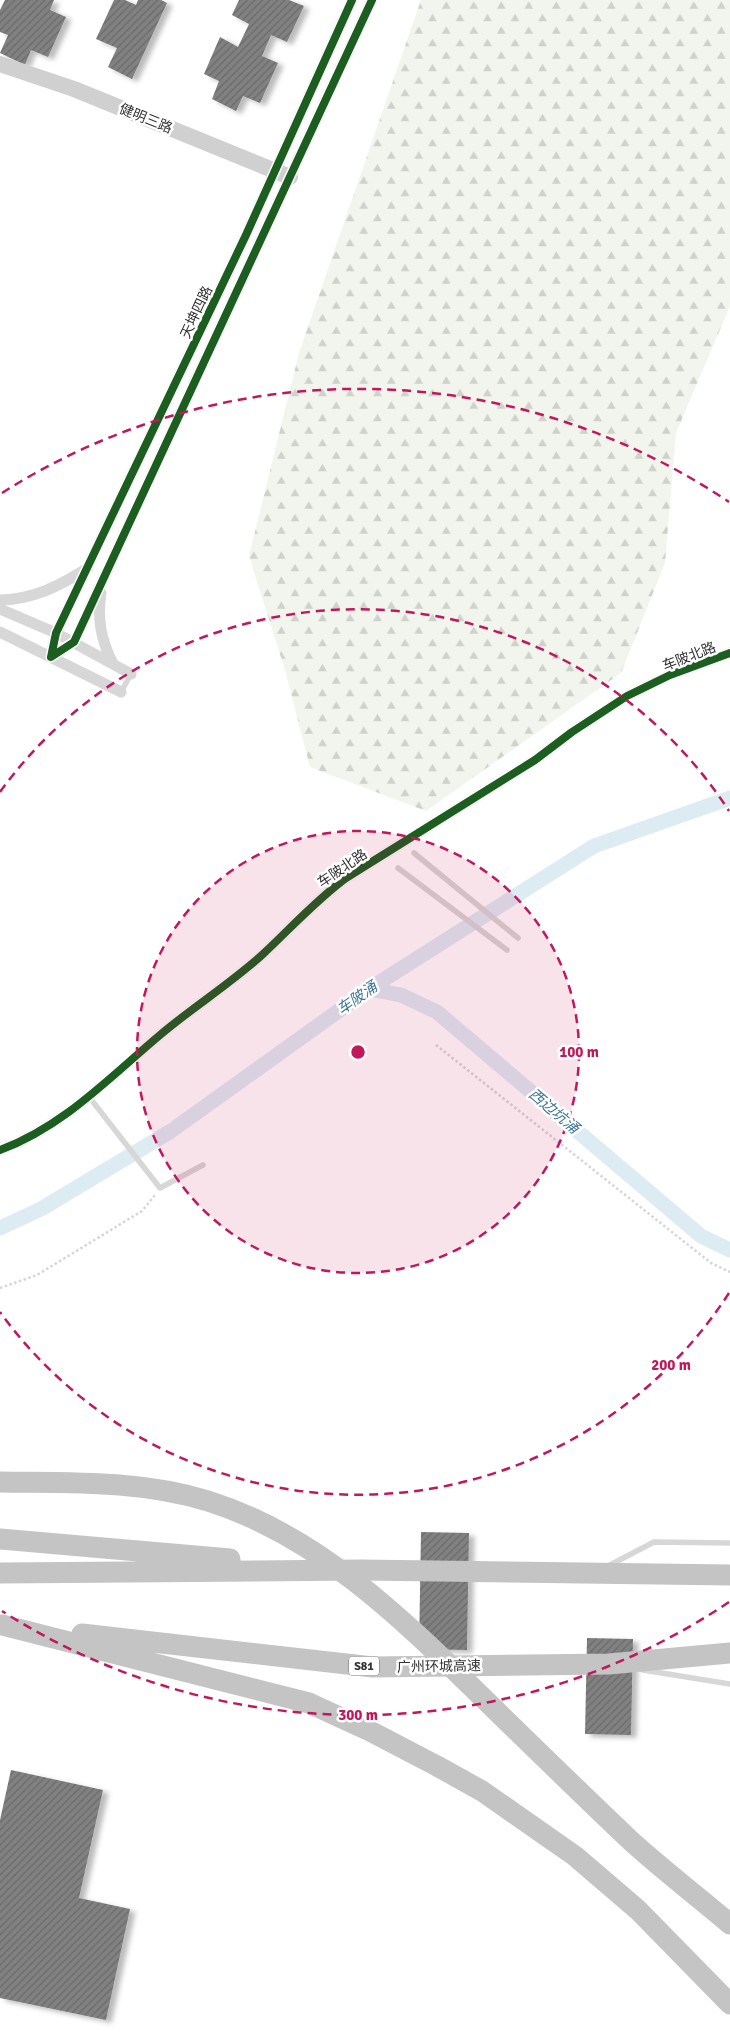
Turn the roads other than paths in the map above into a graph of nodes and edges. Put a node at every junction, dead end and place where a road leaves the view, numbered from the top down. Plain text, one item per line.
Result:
1 (352, 0) edge
2 (372, 0) edge
3 (0, 64) edge
4 (282, 174) junction
5 (88, 568) junction
6 (104, 577) junction
7 (0, 600) edge
8 (0, 610) edge
9 (0, 632) edge
10 (56, 633) junction
11 (74, 642) junction
12 (730, 654) edge
13 (51, 657) junction
14 (113, 664) junction
15 (131, 674) joint
16 (121, 692) joint
17 (414, 853) dead end
18 (398, 868) dead end
19 (518, 938) dead end
20 (507, 950) dead end
21 (90, 1098) junction
22 (0, 1150) edge
23 (203, 1165) dead end
24 (0, 1482) edge
25 (0, 1540) edge
26 (730, 1543) edge
27 (362, 1570) junction
28 (0, 1573) edge
29 (592, 1574) junction
30 (730, 1575) edge
31 (1, 1624) edge
32 (730, 1653) edge
33 (609, 1664) junction
34 (730, 1684) edge
35 (730, 1924) edge
36 (730, 2004) edge

1 - 4 street, 天坤四路
2 - 4 street, 天坤四路
3 - 4 street, 健明三路
4 - 5 street, 天坤四路
4 - 6 street, 天坤四路
5 - 7 street
5 - 10 street, 天坤四路
6 - 11 street, 天坤四路
6 - 14 street
8 - 10 street
9 - 13 street
10 - 11 street
10 - 13 street, 天坤四路
11 - 13 street
11 - 14 street
12 - 21 street, 车陂北路
13 - 16 street
14 - 15 street
15 - 16 lane
17 - 19 lane
18 - 20 lane
21 - 22 street, 车陂北路
21 - 23 lane
24 - 35 highway, bridge
25 - 27 highway
26 - 29 lane
27 - 28 highway
27 - 29 highway
29 - 30 highway
31 - 33 highway, 广州环城高速 / S81
31 - 36 highway
32 - 33 highway, 广州环城高速 / S81
33 - 34 lane

